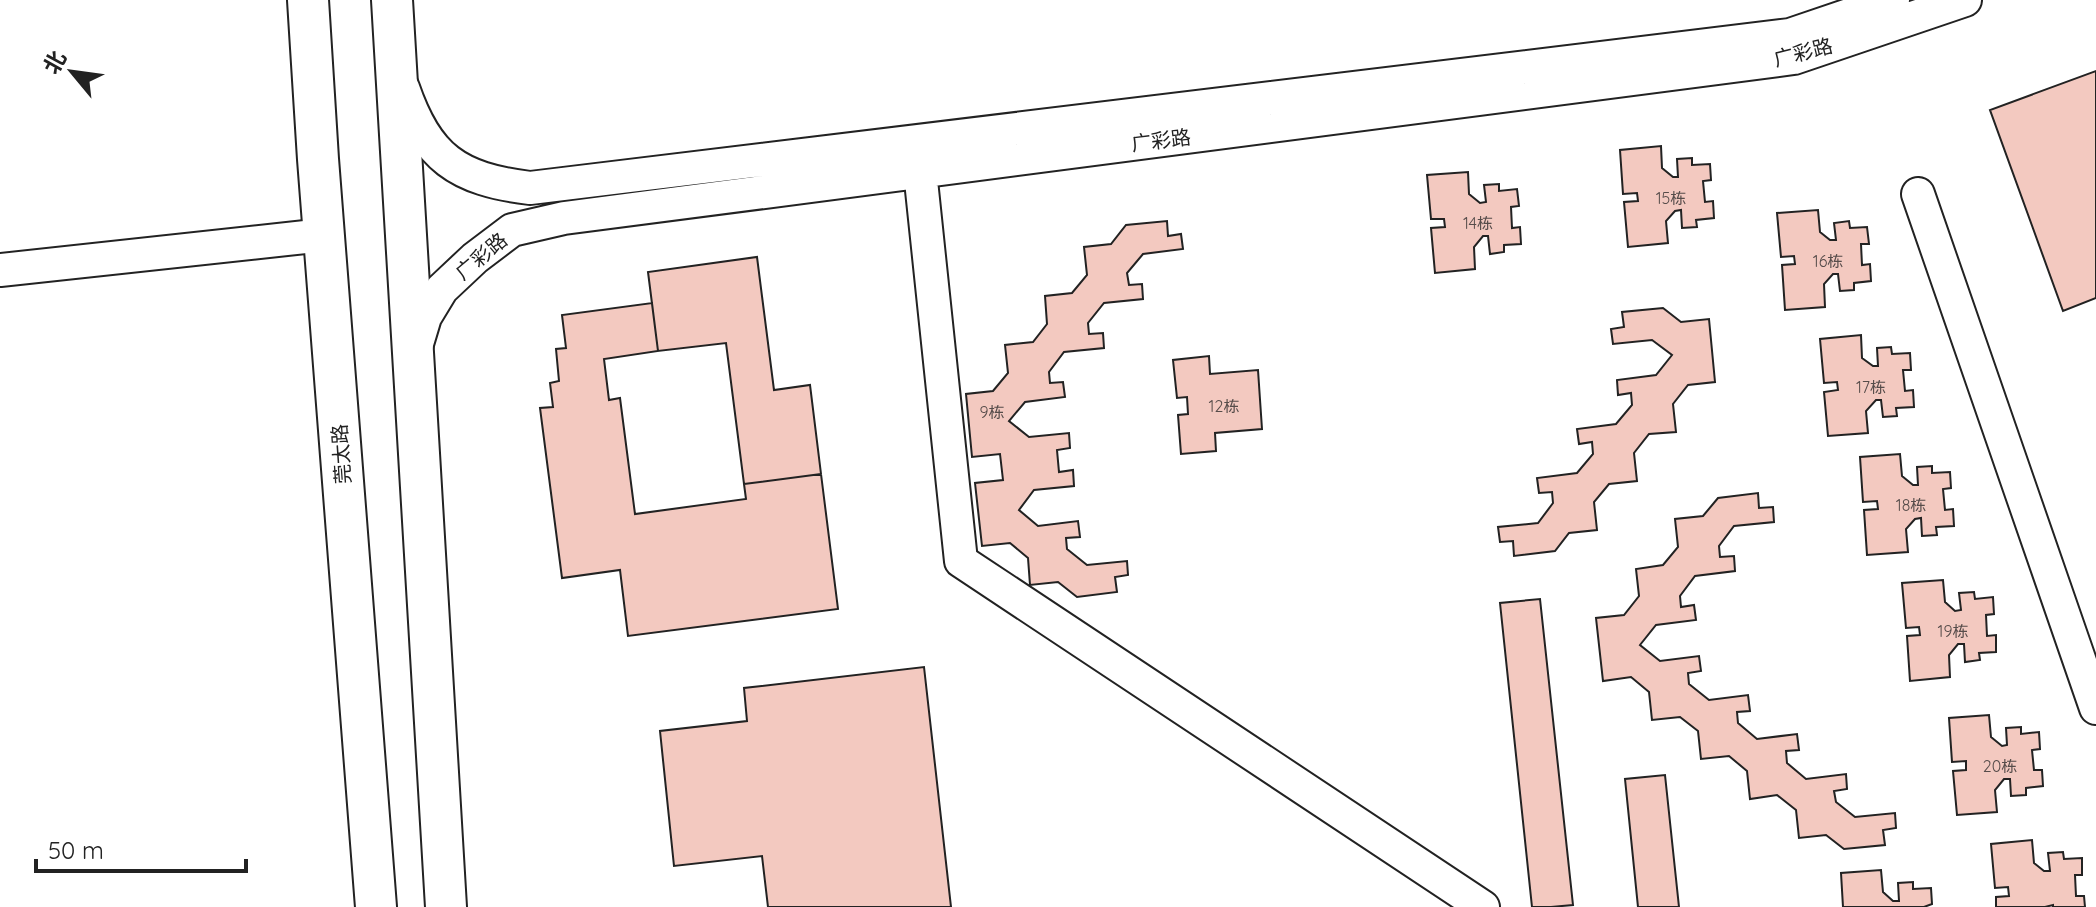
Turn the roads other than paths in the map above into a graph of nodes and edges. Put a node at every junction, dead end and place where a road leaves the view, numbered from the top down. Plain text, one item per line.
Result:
1 (308, 0) edge
2 (392, 0) edge
3 (1893, 0) edge
4 (1965, 0) edge
5 (1850, 17) edge
6 (397, 70) junction
7 (916, 140) junction
8 (920, 172) junction
9 (1918, 194) dead end
10 (324, 235) junction
11 (0, 270) edge
12 (413, 354) junction
13 (2096, 708) edge
14 (376, 907) edge
15 (446, 907) edge
16 (1483, 907) edge

1 - 10 main road, 莞太路
2 - 6 main road
3 - 5 street, 广彩路
4 - 5 street, 广彩路
5 - 7 street, 广彩路
5 - 8 street, 广彩路
6 - 7 street, 广彩路
6 - 12 main road
7 - 8 street
8 - 12 street, 广彩路
8 - 16 street
9 - 13 street
10 - 11 street
10 - 14 main road, 莞太路
12 - 15 main road

